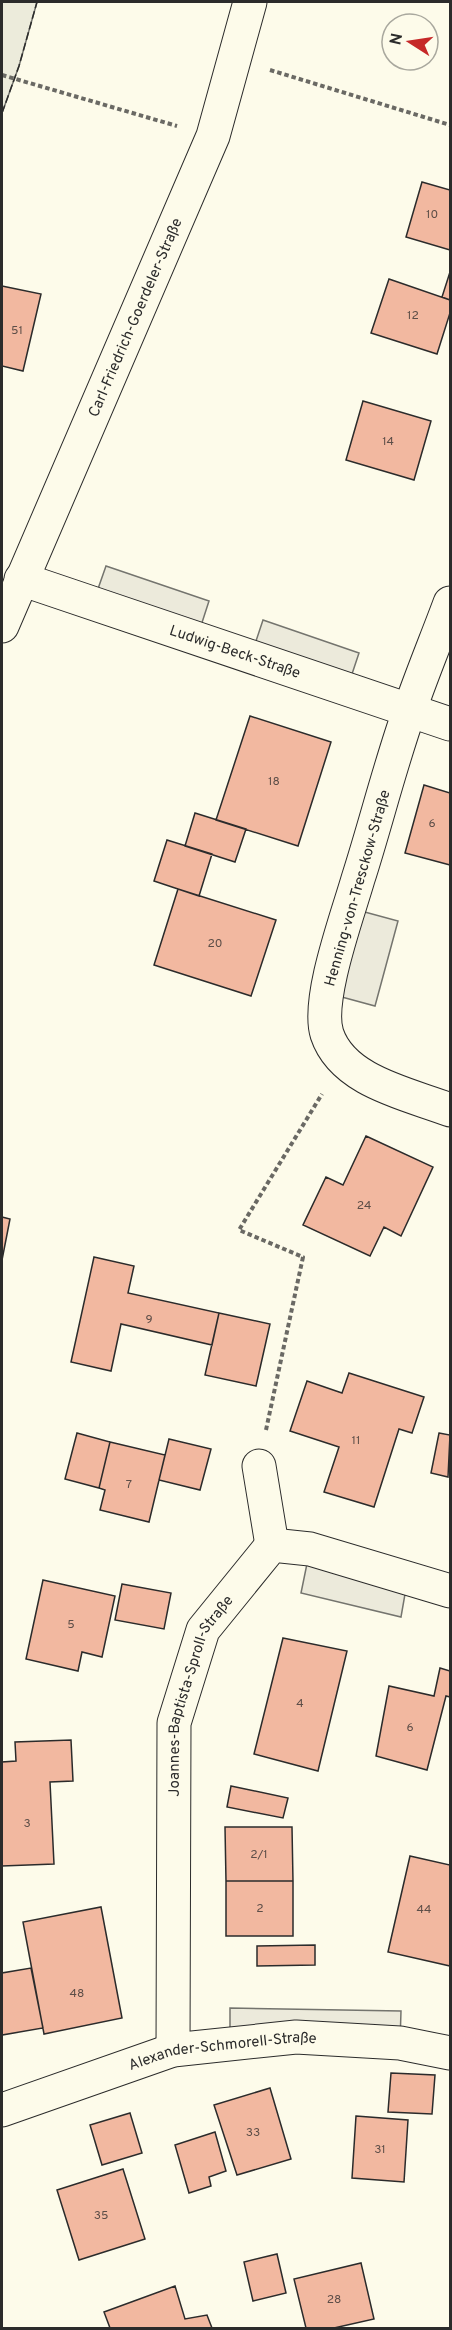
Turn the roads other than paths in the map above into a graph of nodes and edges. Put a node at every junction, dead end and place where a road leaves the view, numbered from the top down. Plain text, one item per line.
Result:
1 (250, 2) edge
2 (21, 579) junction
3 (450, 603) edge
4 (2, 626) edge
5 (410, 710) junction
6 (450, 724) edge
7 (450, 1110) edge
8 (259, 1466) road end
9 (272, 1545) junction
10 (450, 1591) edge
11 (173, 2050) junction
12 (450, 2053) edge
13 (2, 2110) edge

1 - 2 street, Carl-Friedrich-Goerdeler-Straße
2 - 4 street, Carl-Friedrich-Goerdeler-Straße
2 - 5 street, Ludwig-Beck-Straße
3 - 5 street, Henning-von-Tresckow-Straße
5 - 6 street, Ludwig-Beck-Straße
5 - 7 street, Henning-von-Tresckow-Straße
8 - 9 street
9 - 10 street
9 - 11 street, Joannes-Baptista-Sproll-Straße
11 - 12 street, Alexander-Schmorell-Straße
11 - 13 street, Alexander-Schmorell-Straße

